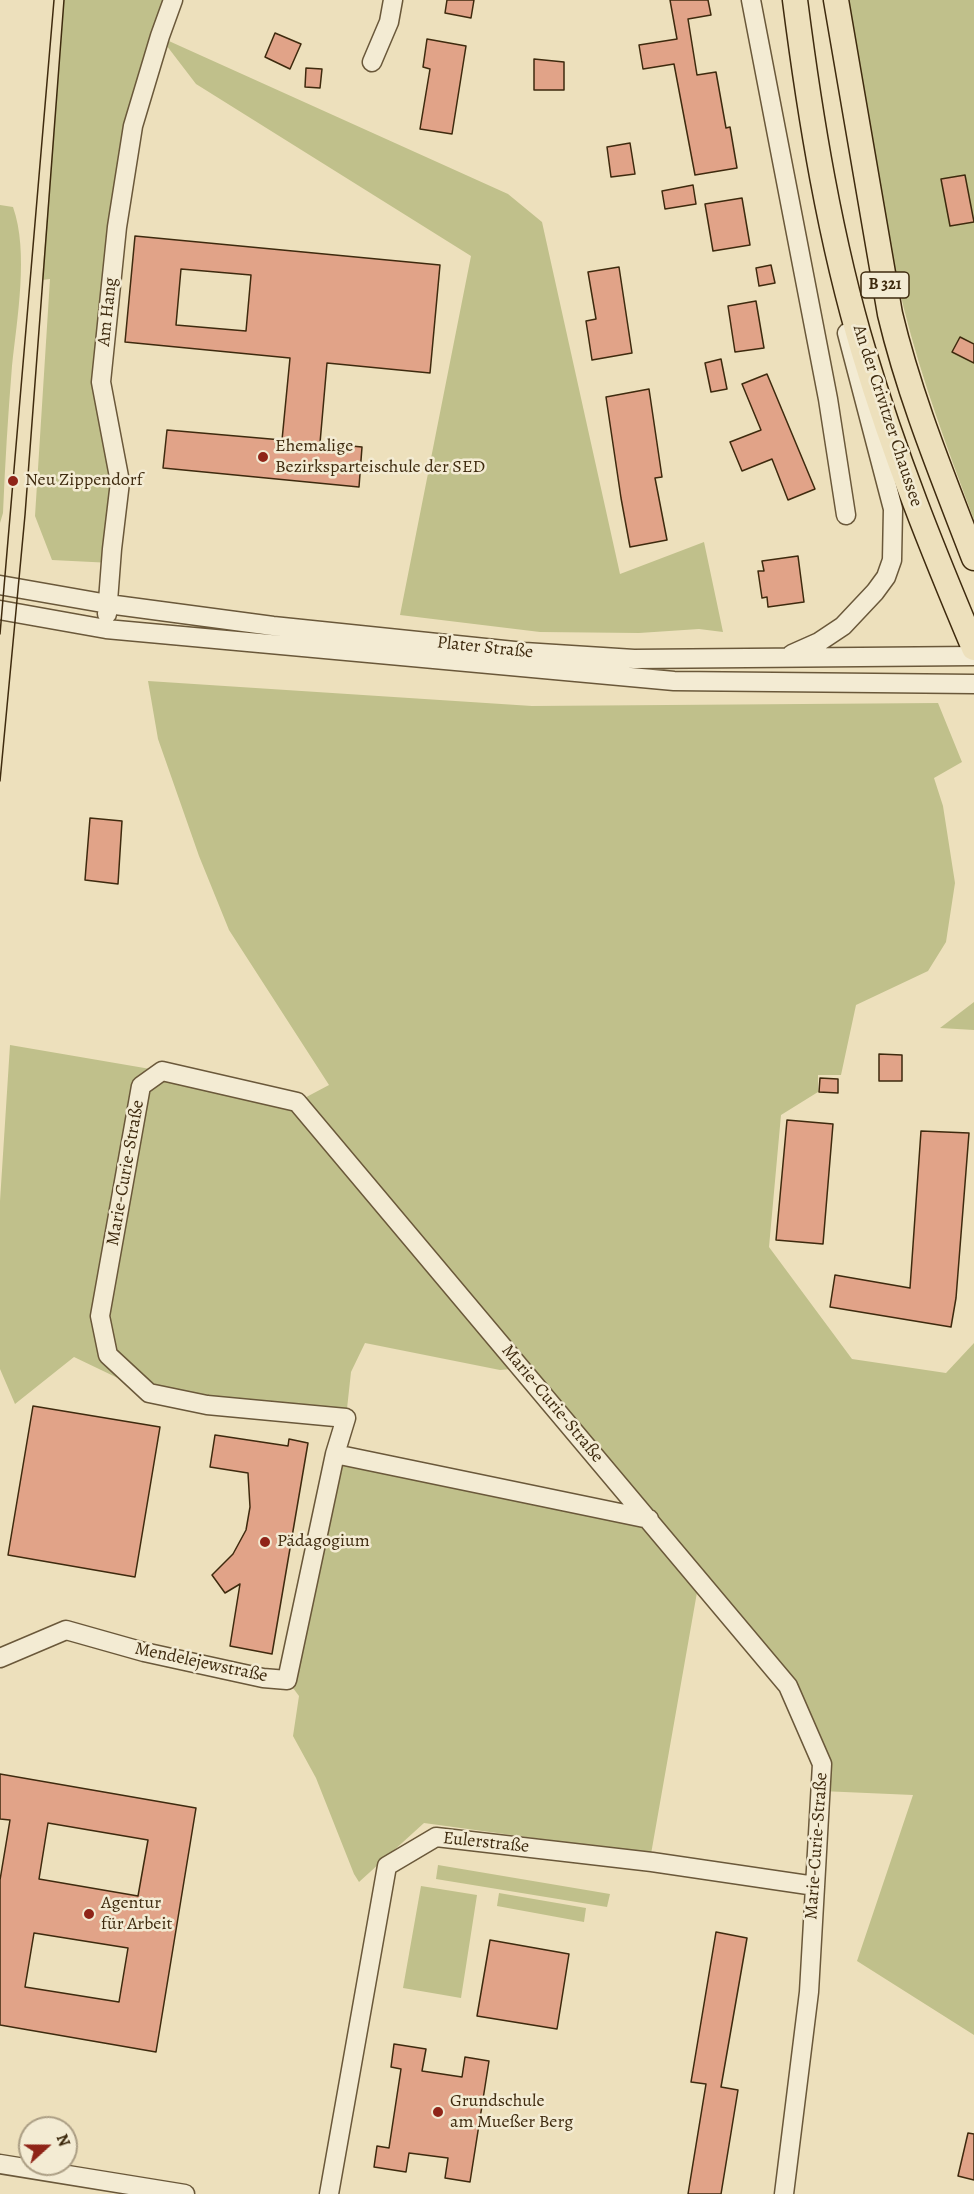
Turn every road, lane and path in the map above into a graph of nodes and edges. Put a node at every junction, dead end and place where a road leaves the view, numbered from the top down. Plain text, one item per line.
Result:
1 (173, 0) edge
2 (393, 0) edge
3 (751, 0) edge
4 (795, 0) edge
5 (836, 0) edge
6 (372, 62) dead end
7 (814, 131) junction
8 (846, 514) dead end
9 (974, 558) edge
10 (0, 585) edge
11 (108, 604) junction
12 (0, 610) edge
13 (106, 629) junction
14 (974, 648) edge
15 (974, 656) edge
16 (784, 658) junction
17 (974, 684) edge
18 (335, 1454) junction
19 (649, 1519) junction
20 (0, 1658) edge
21 (815, 1886) junction
22 (0, 2164) edge
23 (185, 2194) edge
24 (329, 2194) edge
25 (784, 2194) edge

1 - 11 street, Am Hang
2 - 6 street
3 - 8 street
4 - 7 main road, An der Crivitzer Chaussee / B 321
5 - 9 main road, An der Crivitzer Chaussee / B 321
7 - 14 main road, An der Crivitzer Chaussee / B 321
7 - 16 street, B 321
10 - 11 street, Plater Straße
11 - 13 street, Am Hang
11 - 16 street, Plater Straße
12 - 13 street, Plater Straße
13 - 17 street, Plater Straße
15 - 16 street, Plater Straße
18 - 19 street
18 - 19 street, Marie-Curie-Straße
18 - 20 street, Mendelejewstraße
19 - 21 street, Marie-Curie-Straße
21 - 24 street, Eulerstraße
21 - 25 street, Marie-Curie-Straße
22 - 23 street

